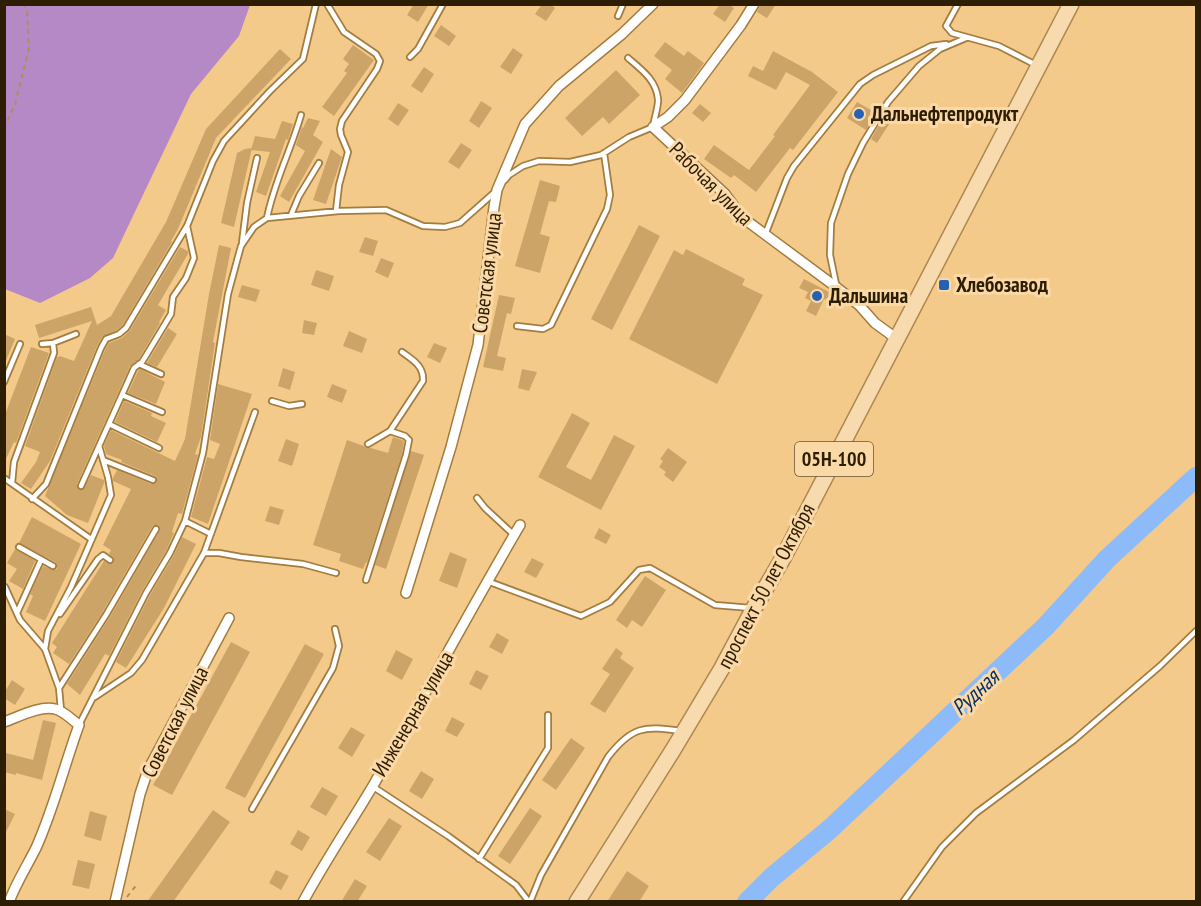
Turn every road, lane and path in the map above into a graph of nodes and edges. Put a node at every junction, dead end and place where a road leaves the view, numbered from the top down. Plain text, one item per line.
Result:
1 (23, 4) edge
2 (316, 4) edge
3 (327, 4) edge
4 (443, 4) edge
5 (623, 4) edge
6 (653, 4) edge
7 (754, 4) edge
8 (958, 4) edge
9 (1071, 4) edge
10 (618, 16) dead end
11 (966, 38) junction
12 (952, 44) junction
13 (410, 57) dead end
14 (628, 58) dead end
15 (1038, 66) junction
16 (301, 115) dead end
17 (653, 127) junction
18 (4, 129) edge
19 (604, 153) junction
20 (257, 158) dead end
21 (319, 163) dead end
22 (498, 190) junction
23 (336, 211) junction
24 (291, 215) junction
25 (267, 218) junction
26 (187, 226) junction
27 (765, 235) junction
28 (241, 246) junction
29 (836, 287) junction
30 (518, 326) dead end
31 (76, 334) dead end
32 (897, 339) junction
33 (53, 343) junction
34 (20, 344) dead end
35 (42, 344) dead end
36 (402, 352) dead end
37 (139, 364) junction
38 (161, 374) dead end
39 (4, 382) edge
40 (122, 395) junction
41 (272, 401) dead end
42 (302, 404) dead end
43 (162, 412) dead end
44 (255, 412) dead end
45 (109, 424) junction
46 (390, 431) junction
47 (368, 444) dead end
48 (99, 446) junction
49 (159, 448) dead end
50 (103, 460) junction
51 (4, 478) edge
52 (153, 480) dead end
53 (12, 483) junction
54 (81, 486) dead end
55 (477, 498) dead end
56 (32, 499) junction
57 (185, 521) junction
58 (520, 525) dead end
59 (156, 529) dead end
60 (211, 534) junction
61 (514, 535) junction
62 (91, 539) junction
63 (20, 547) dead end
64 (204, 553) junction
65 (41, 560) junction
66 (110, 560) dead end
67 (53, 566) dead end
68 (336, 573) dead end
69 (366, 580) dead end
70 (487, 581) junction
71 (4, 587) edge
72 (406, 594) dead end
73 (754, 608) junction
74 (17, 612) junction
75 (229, 618) dead end
76 (334, 629) dead end
77 (48, 631) junction
78 (1197, 631) edge
79 (45, 650) junction
80 (59, 688) junction
81 (93, 698) junction
82 (62, 712) junction
83 (548, 715) dead end
84 (4, 722) edge
85 (79, 725) junction
86 (684, 732) junction
87 (372, 786) junction
88 (252, 809) dead end
89 (479, 859) junction
90 (138, 883) dead end
91 (9, 902) edge
92 (115, 902) edge
93 (123, 902) edge
94 (303, 902) edge
95 (530, 902) edge
96 (577, 902) edge
97 (903, 902) edge

1 - 18 path
2 - 26 lane
3 - 23 lane
4 - 13 lane
5 - 10 lane
6 - 22 street, Советская улица
7 - 17 street, Рабочая улица
8 - 11 lane
9 - 15 main road, проспект 50 лет Октября / 05Н-100
11 - 12 lane
11 - 15 lane
12 - 27 lane
12 - 29 lane
14 - 17 lane
15 - 32 main road, проспект 50 лет Октября / 05Н-100
16 - 25 lane
17 - 19 lane
17 - 27 street, Рабочая улица
19 - 22 lane
19 - 30 lane
20 - 28 lane
21 - 24 lane
22 - 23 lane
22 - 72 street, Советская улица
23 - 24 lane
24 - 25 lane
25 - 28 lane
26 - 37 lane
26 - 56 lane
27 - 29 street, Рабочая улица
28 - 57 lane
29 - 32 street, Рабочая улица
31 - 33 lane
32 - 73 main road, проспект 50 лет Октября / 05Н-100
33 - 35 lane
33 - 53 lane
34 - 39 lane
36 - 46 lane
37 - 38 lane
37 - 40 lane
40 - 43 lane
40 - 45 lane
41 - 42 lane
44 - 60 lane
45 - 48 lane
45 - 49 lane
46 - 47 lane
46 - 69 lane
48 - 50 lane
48 - 54 lane
50 - 52 lane
50 - 62 lane
51 - 53 lane
53 - 56 lane
55 - 61 lane
56 - 62 lane
57 - 60 lane
57 - 81 lane
58 - 61 street, Инженерная улица
59 - 80 lane
60 - 64 lane
61 - 70 street, Инженерная улица
62 - 77 lane
63 - 65 lane
64 - 68 lane
64 - 81 lane
65 - 67 lane
65 - 74 lane
66 - 77 lane
70 - 73 lane
70 - 87 street, Инженерная улица
71 - 74 lane
73 - 86 main road, проспект 50 лет Октября / 05Н-100
74 - 79 lane
75 - 92 street, Советская улица
76 - 88 lane
77 - 79 lane
78 - 97 lane
79 - 80 lane
80 - 82 lane
81 - 85 lane
82 - 84 street
82 - 85 street
83 - 89 lane
85 - 91 street
86 - 95 lane
86 - 96 main road, проспект 50 лет Октября / 05Н-100
87 - 89 lane
87 - 94 street, Инженерная улица
89 - 95 lane
90 - 93 path

